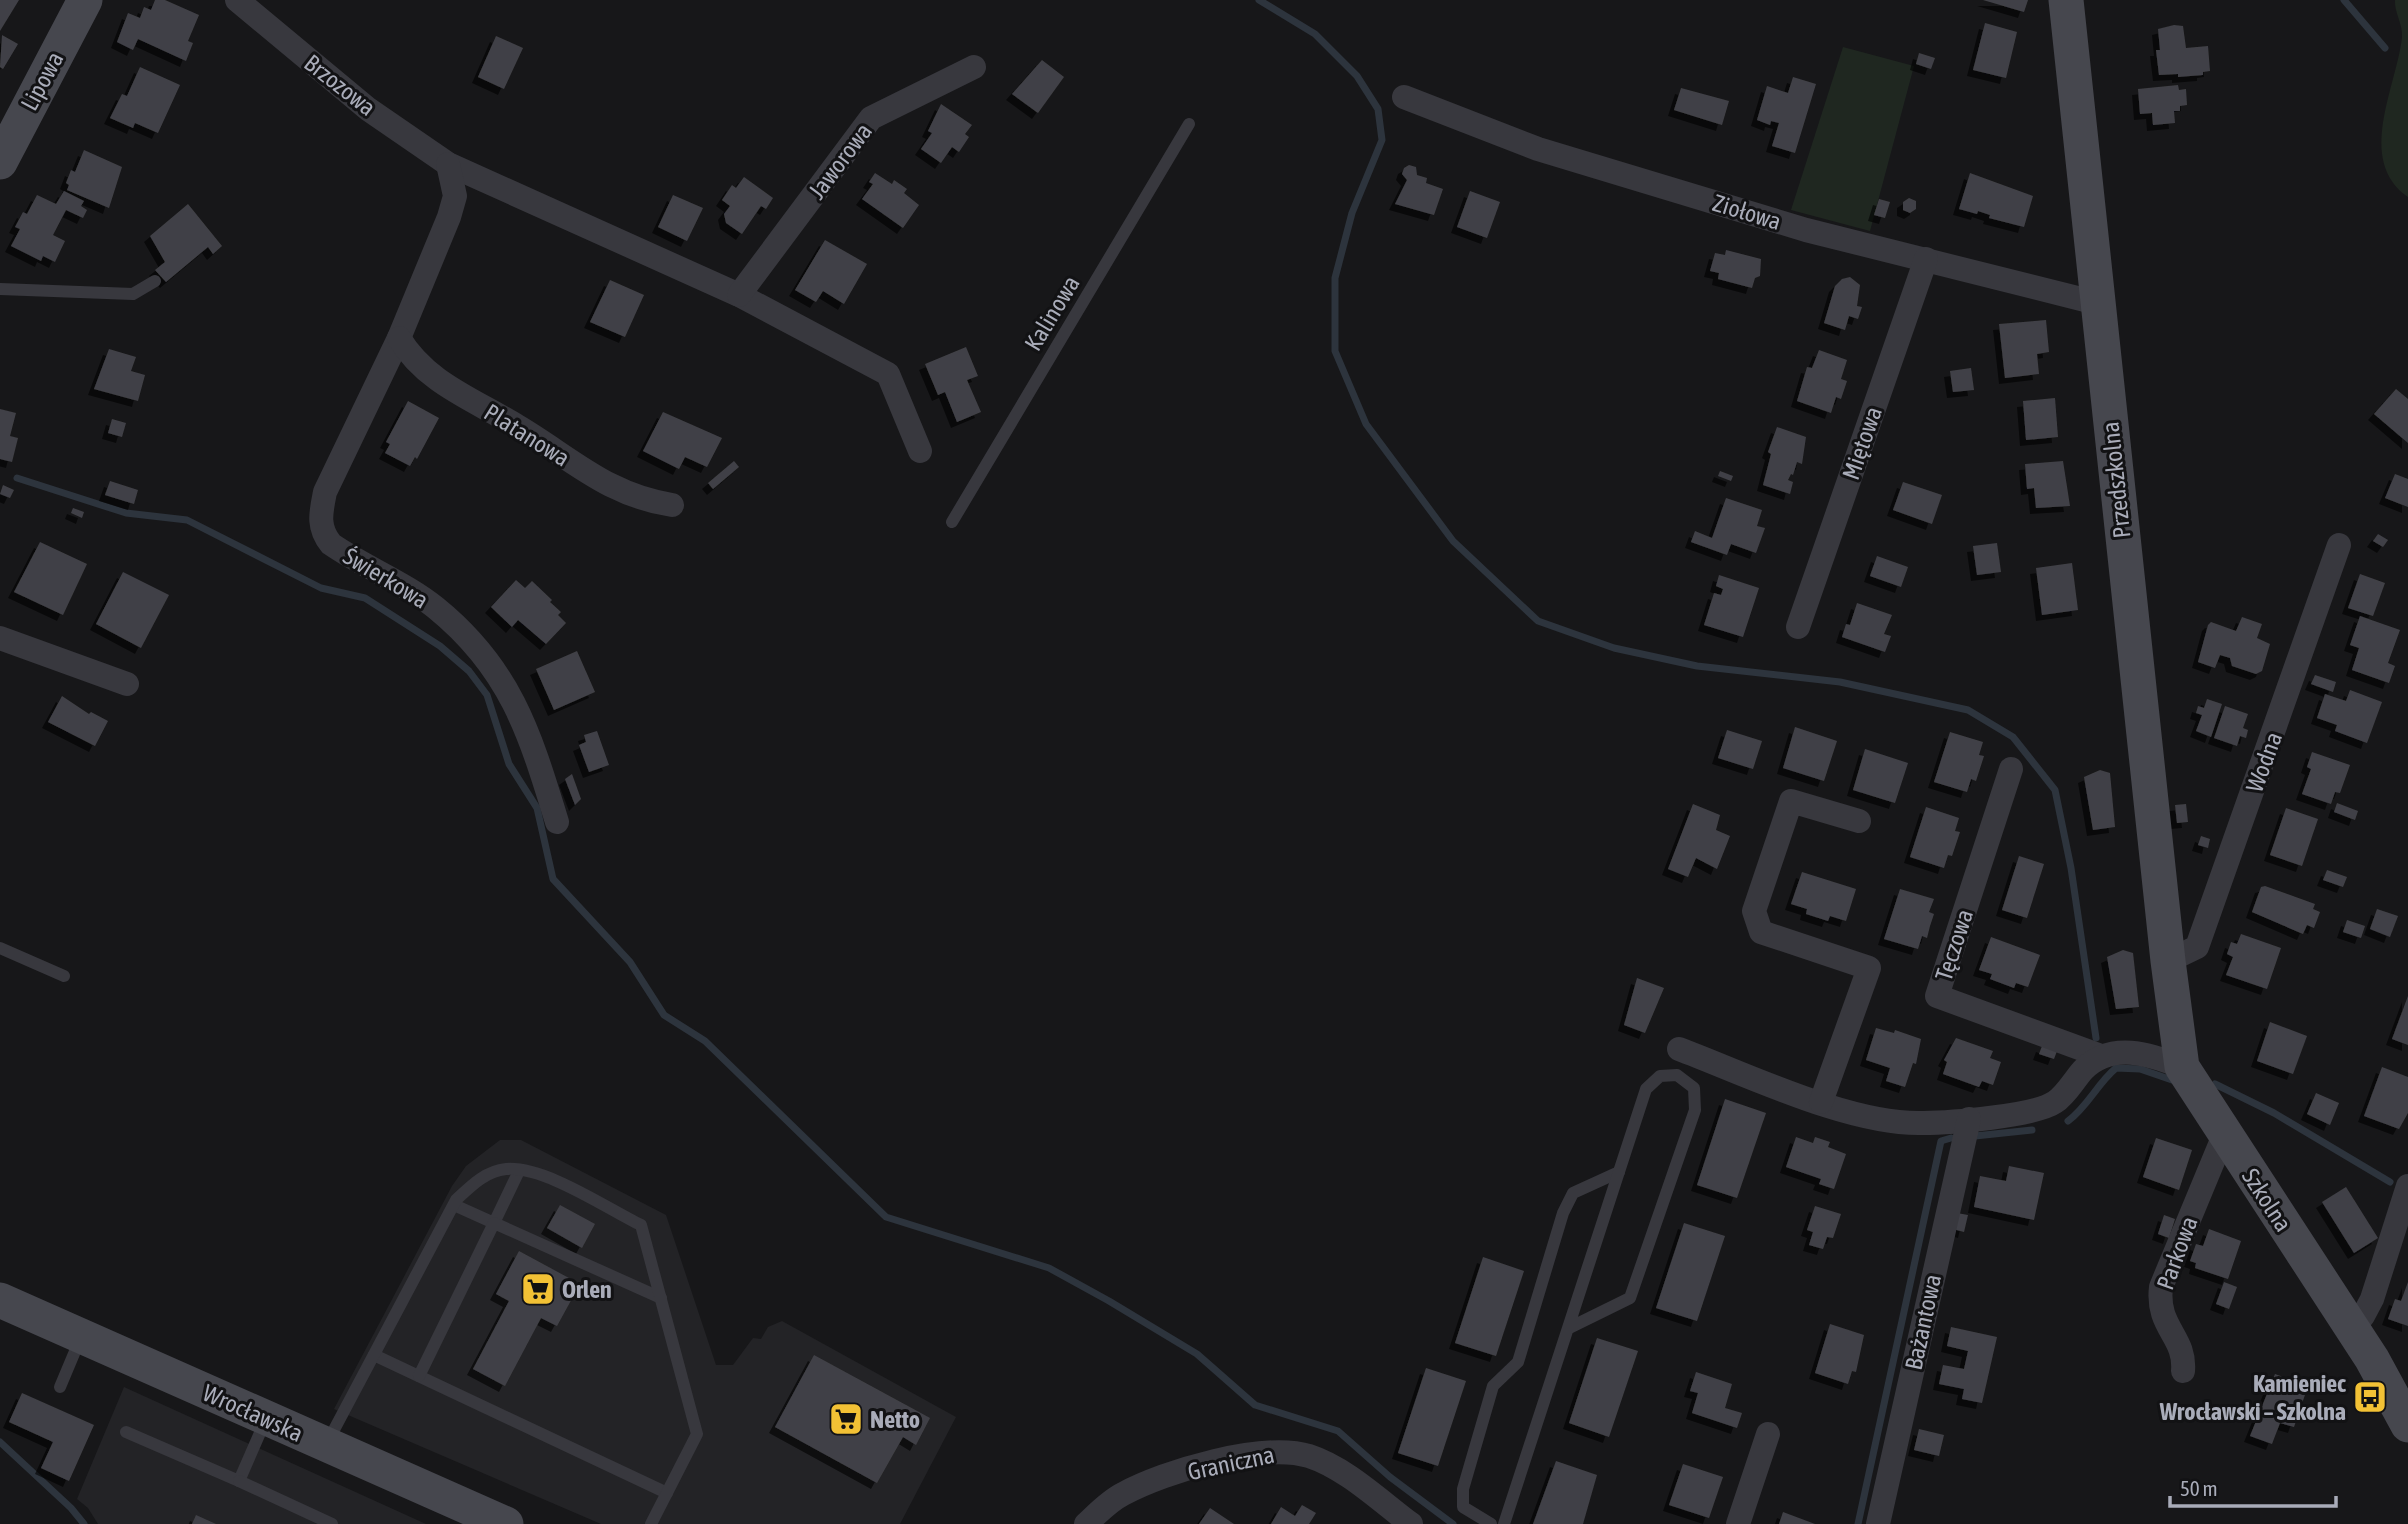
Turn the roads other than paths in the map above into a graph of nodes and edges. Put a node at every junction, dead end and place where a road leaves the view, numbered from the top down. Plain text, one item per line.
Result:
1 (85, 0) edge
2 (237, 0) edge
3 (2066, 0) edge
4 (974, 67) dead end
5 (1404, 97) dead end
6 (1189, 124) dead end
7 (0, 162) edge
8 (448, 164) junction
9 (1926, 259) junction
10 (156, 281) dead end
11 (0, 289) edge
12 (739, 295) junction
13 (2097, 303) junction
14 (399, 338) junction
15 (920, 451) dead end
16 (672, 505) dead end
17 (951, 522) dead end
18 (2339, 545) dead end
19 (1798, 627) dead end
20 (0, 638) edge
21 (127, 684) dead end
22 (2011, 769) dead end
23 (1859, 821) dead end
24 (557, 822) dead end
25 (0, 948) edge
26 (2168, 961) junction
27 (64, 976) dead end
28 (1679, 1049) dead end
29 (2101, 1056) junction
30 (2182, 1067) junction
31 (1821, 1102) junction
32 (1969, 1119) junction
33 (2224, 1135) junction
34 (519, 1171) junction
35 (1619, 1172) junction
36 (2408, 1186) edge
37 (454, 1205) junction
38 (494, 1223) junction
39 (661, 1298) junction
40 (0, 1300) edge
41 (1569, 1328) junction
42 (2351, 1328) junction
43 (81, 1337) junction
44 (374, 1355) junction
45 (2183, 1371) dead end
46 (419, 1376) junction
47 (60, 1387) dead end
48 (267, 1419) junction
49 (2408, 1425) edge
50 (126, 1432) dead end
51 (1768, 1434) dead end
52 (326, 1445) junction
53 (239, 1481) junction
54 (667, 1493) junction
55 (332, 1524) edge
56 (506, 1524) edge
57 (650, 1524) edge
58 (1086, 1524) edge
59 (1411, 1524) edge
60 (1490, 1524) edge
61 (1504, 1524) edge
62 (1738, 1524) edge
63 (1878, 1524) edge

1 - 7 street, Lipowa
2 - 8 street, Brzozowa
3 - 13 street, Przedszkolna
4 - 12 street, Jaworowa
5 - 9 street, Ziołowa
6 - 17 lane, Kalinowa
8 - 12 street
8 - 14 street, Świerkowa
9 - 13 street, Ziołowa
9 - 19 street, Miętowa
10 - 11 lane
12 - 15 street
13 - 26 street, Przedszkolna
14 - 16 street, Platanowa
14 - 24 street, Świerkowa
18 - 26 street, Wodna
20 - 21 street
22 - 29 street, Tęczowa
23 - 31 street
25 - 27 lane
26 - 30 street, Szkolna
28 - 31 street
29 - 30 street
29 - 32 street
30 - 33 street, Szkolna
31 - 32 street
32 - 63 street, Bażantowa
33 - 42 street, Szkolna
33 - 45 street, Parkowa
34 - 37 lane
34 - 38 lane
34 - 39 lane
35 - 41 lane
35 - 41 lane
35 - 60 lane
36 - 42 street
37 - 38 lane
37 - 44 lane
38 - 39 lane
38 - 46 lane
39 - 54 lane
40 - 43 street, Wrocławska
41 - 61 lane
42 - 49 street, Szkolna
43 - 47 lane
43 - 48 street, Wrocławska
44 - 46 lane
44 - 52 lane
46 - 54 lane
48 - 52 street, Wrocławska
48 - 53 lane
50 - 53 lane
51 - 62 street
52 - 56 street, Wrocławska
53 - 55 lane
54 - 57 lane
58 - 59 street, Graniczna

